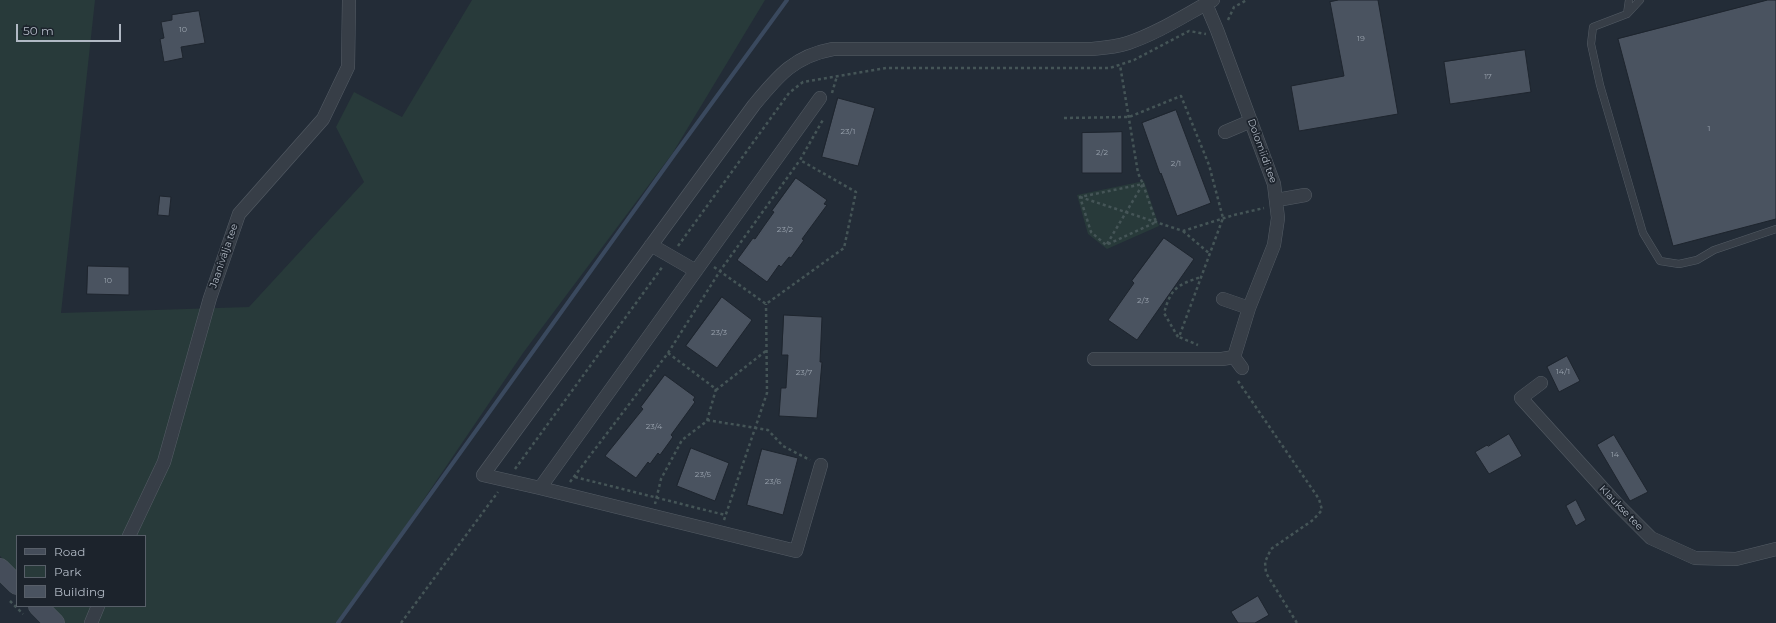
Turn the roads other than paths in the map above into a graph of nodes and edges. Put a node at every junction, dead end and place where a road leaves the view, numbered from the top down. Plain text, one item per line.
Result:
1 (349, 0) edge
2 (1629, 0) edge
3 (1640, 0) edge
4 (1209, 2) edge
5 (1627, 14) junction
6 (826, 98) road end
7 (1251, 121) junction
8 (1225, 132) dead end
9 (1305, 195) dead end
10 (1273, 204) junction
11 (1776, 229) edge
12 (651, 245) junction
13 (696, 271) junction
14 (1223, 298) dead end
15 (1249, 308) junction
16 (1230, 357) junction
17 (1094, 359) dead end
18 (1242, 368) dead end
19 (1541, 383) dead end
20 (821, 465) road end
21 (540, 488) junction
22 (129, 535) edge
23 (1776, 549) edge
24 (0, 568) edge
25 (11, 590) edge
26 (98, 607) edge
27 (32, 612) edge
28 (55, 623) edge
29 (91, 623) edge

1 - 22 street, Jaanivälja tee
2 - 5 lane
3 - 5 lane
4 - 7 street, Dolomiidi tee
4 - 12 street
5 - 11 lane
6 - 13 street
7 - 8 street
7 - 10 street, Dolomiidi tee
9 - 10 street
10 - 15 street, Dolomiidi tee
12 - 13 street
12 - 21 street
13 - 21 street
14 - 15 street
15 - 16 street, Dolomiidi tee
16 - 17 street
16 - 18 street
19 - 23 street, Klaukse tee
20 - 21 street
24 - 25 street
26 - 29 street
27 - 28 street

